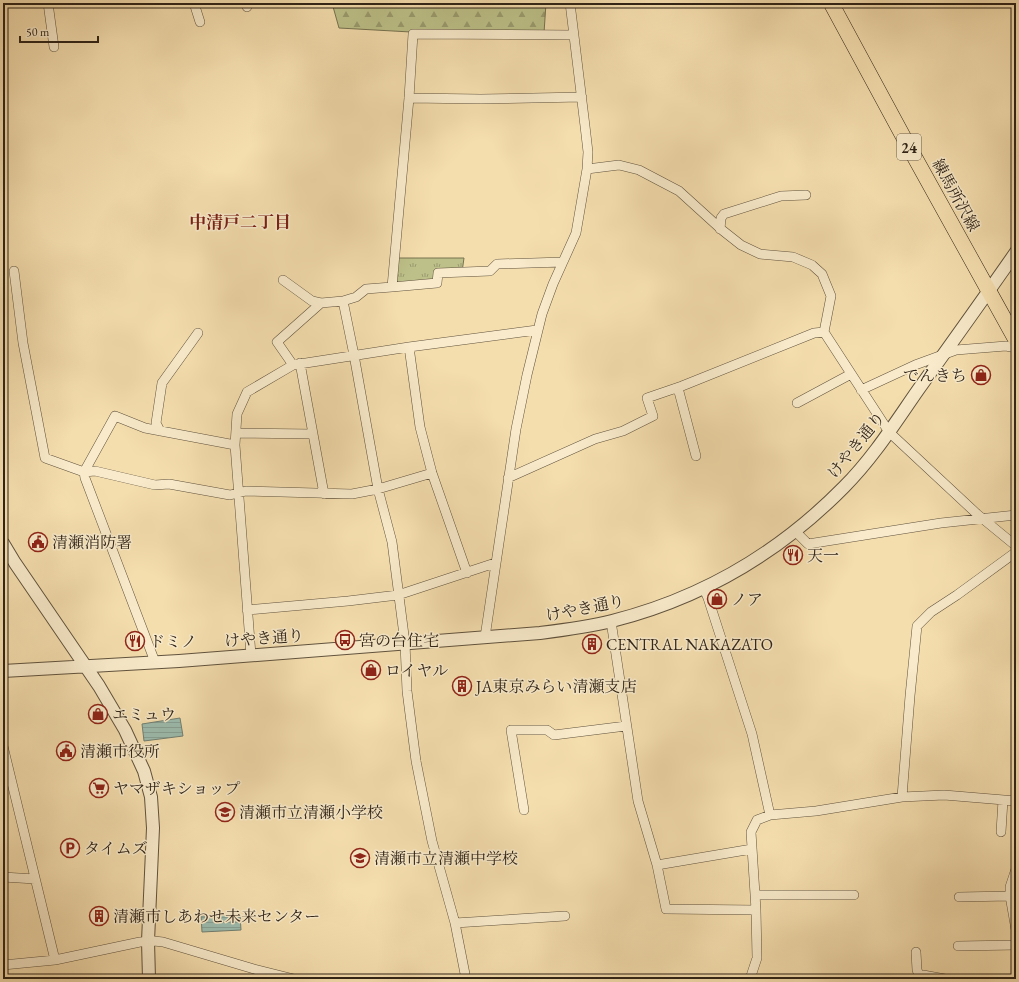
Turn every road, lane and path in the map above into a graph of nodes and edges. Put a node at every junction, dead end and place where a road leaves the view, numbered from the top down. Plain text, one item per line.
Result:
1 (48, 3) edge
2 (194, 3) edge
3 (570, 3) edge
4 (831, 3) edge
5 (200, 22) dead end
6 (574, 35) junction
7 (54, 47) dead end
8 (582, 97) junction
9 (408, 98) junction
10 (587, 169) junction
11 (806, 195) dead end
12 (720, 229) junction
13 (1016, 252) edge
14 (563, 262) junction
15 (14, 270) dead end
16 (283, 280) dead end
17 (392, 287) junction
18 (989, 291) junction
19 (343, 301) junction
20 (321, 303) junction
21 (537, 330) junction
22 (824, 332) junction
23 (198, 333) dead end
24 (1016, 340) edge
25 (409, 347) junction
26 (1016, 348) edge
27 (944, 354) junction
28 (354, 355) junction
29 (297, 364) junction
30 (851, 374) junction
31 (678, 388) junction
32 (861, 390) junction
33 (797, 403) dead end
34 (160, 431) junction
35 (889, 432) junction
36 (236, 433) junction
37 (313, 434) junction
38 (235, 445) junction
39 (696, 456) dead end
40 (84, 472) junction
41 (432, 472) junction
42 (508, 478) junction
43 (378, 489) junction
44 (238, 493) junction
45 (324, 494) junction
46 (1016, 515) edge
47 (982, 518) junction
48 (795, 531) junction
49 (3, 543) edge
50 (1016, 546) edge
51 (1016, 552) edge
52 (495, 563) junction
53 (467, 573) junction
54 (704, 589) junction
55 (398, 594) junction
56 (247, 610) junction
57 (612, 621) junction
58 (485, 637) junction
59 (405, 643) junction
60 (251, 655) junction
61 (155, 662) junction
62 (85, 666) junction
63 (3, 671) edge
64 (626, 726) junction
65 (3, 746) edge
66 (902, 797) junction
67 (1003, 800) junction
68 (1016, 801) edge
69 (524, 810) dead end
70 (770, 815) junction
71 (1001, 832) dead end
72 (752, 848) junction
73 (657, 865) junction
74 (1016, 868) edge
75 (3, 877) edge
76 (35, 879) junction
77 (755, 895) junction
78 (854, 895) dead end
79 (1010, 896) junction
80 (959, 897) dead end
81 (756, 910) junction
82 (564, 916) dead end
83 (455, 923) junction
84 (1016, 930) edge
85 (148, 941) junction
86 (1016, 945) edge
87 (958, 946) dead end
88 (916, 952) dead end
89 (55, 960) junction
90 (3, 965) edge
91 (918, 978) edge
92 (940, 978) edge
93 (149, 979) edge
94 (294, 979) edge
95 (466, 979) edge
96 (750, 979) edge

1 - 7 street
2 - 5 street
3 - 6 street
4 - 18 main road, 練馬所沢線 / 24
6 - 8 street
6 - 9 street
8 - 9 street
8 - 10 street
9 - 17 street
10 - 12 street
10 - 14 street
11 - 12 street
12 - 22 street
13 - 18 street, けやき通り
14 - 17 street
14 - 21 street
15 - 40 street
16 - 20 street
17 - 19 street
18 - 24 main road, 練馬所沢線 / 24
18 - 27 street, けやき通り
19 - 20 street
19 - 28 street
20 - 29 street
21 - 25 street
21 - 42 street
22 - 30 street
22 - 31 street
23 - 34 street
25 - 28 street
25 - 41 street
26 - 27 street
27 - 32 street
27 - 35 street, けやき通り
28 - 29 street
28 - 43 street
29 - 36 street
29 - 37 street
30 - 32 street
30 - 33 street
31 - 39 street
31 - 42 street
32 - 35 street
34 - 38 street
34 - 40 street
35 - 47 street
35 - 48 street, けやき通り
36 - 37 street
36 - 38 street
37 - 45 street
38 - 44 street
40 - 44 street
40 - 61 street
41 - 43 street
41 - 53 street
42 - 52 street
43 - 45 street
43 - 55 street
44 - 45 street
44 - 56 street
46 - 47 street
47 - 48 street
47 - 50 street
48 - 54 street, けやき通り
49 - 62 street
51 - 66 street
52 - 53 street
52 - 58 street
53 - 55 street
54 - 57 street, けやき通り
54 - 70 street
55 - 56 street
55 - 59 street
56 - 60 street
57 - 58 street, けやき通り
57 - 64 street
58 - 59 street, けやき通り
59 - 60 street, けやき通り
59 - 83 street
60 - 61 street, けやき通り
61 - 62 street, けやき通り
62 - 63 street, けやき通り
62 - 85 street
64 - 69 street
64 - 73 street
65 - 76 street
66 - 67 street
66 - 70 street
67 - 68 street
67 - 71 street
70 - 72 street
72 - 73 street
72 - 77 street
73 - 81 street
74 - 79 street
75 - 76 street
76 - 89 street
77 - 78 street
77 - 81 street
79 - 80 street
79 - 84 street
81 - 96 street
82 - 83 street
83 - 95 street
85 - 89 street
85 - 93 street
85 - 94 street
86 - 87 street
88 - 91 street
89 - 90 street
91 - 92 street

